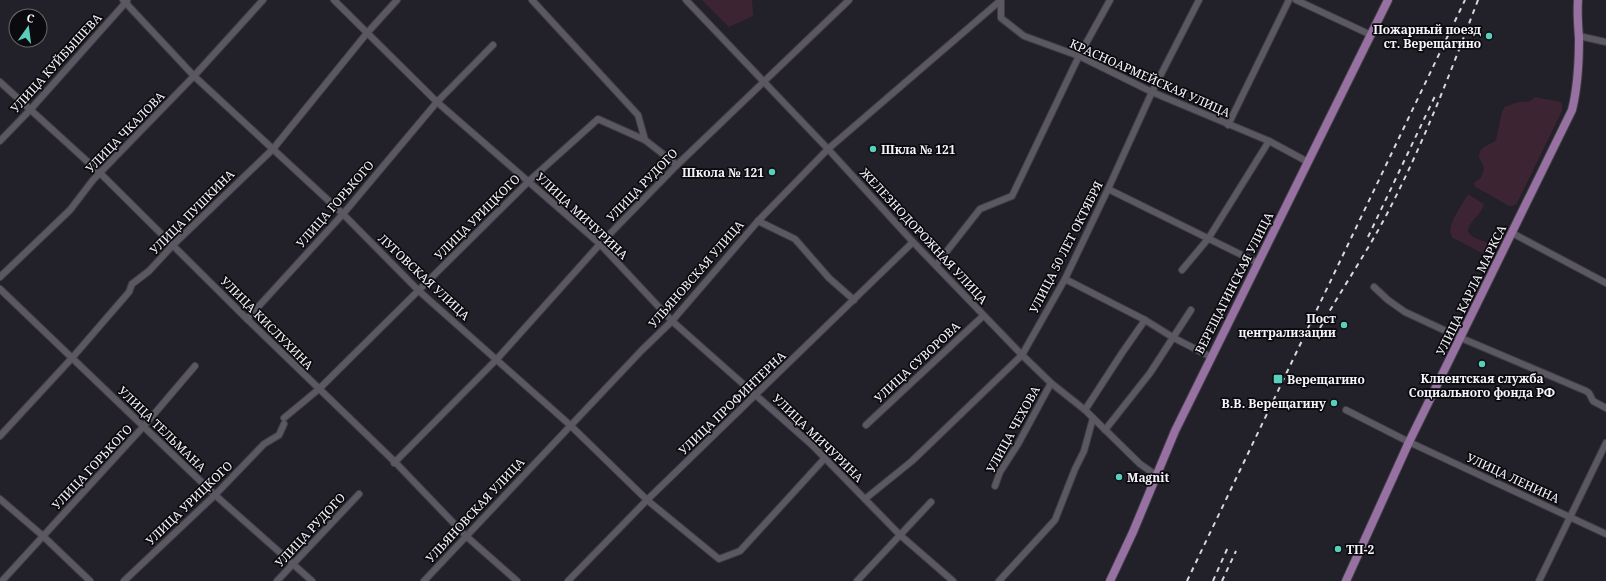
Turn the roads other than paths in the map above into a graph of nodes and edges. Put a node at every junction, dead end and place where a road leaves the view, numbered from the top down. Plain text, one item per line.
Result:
1 (263, 0) edge
2 (334, 0) edge
3 (397, 0) edge
4 (532, 0) edge
5 (686, 0) edge
6 (849, 0) edge
7 (1001, 0) edge
8 (1110, 0) edge
9 (1199, 0) edge
10 (1289, 0) edge
11 (1296, 0) edge
12 (1388, 0) edge
13 (1578, 0) edge
14 (125, 1) edge
15 (367, 33) junction
16 (1370, 35) junction
17 (1579, 36) junction
18 (1606, 42) edge
19 (493, 45) dead end
20 (1079, 56) junction
21 (194, 76) junction
22 (764, 81) junction
23 (0, 82) edge
24 (1152, 92) junction
25 (437, 102) junction
26 (30, 110) junction
27 (1228, 125) junction
28 (645, 140) junction
29 (0, 141) edge
30 (1269, 141) junction
31 (273, 149) junction
32 (828, 149) junction
33 (1308, 162) junction
34 (677, 165) junction
35 (100, 173) junction
36 (529, 181) junction
37 (1108, 189) junction
38 (343, 214) junction
39 (758, 221) junction
40 (1512, 233) junction
41 (1208, 239) junction
42 (913, 242) junction
43 (600, 244) junction
44 (173, 245) junction
45 (1258, 263) junction
46 (936, 265) junction
47 (1182, 270) dead end
48 (0, 277) edge
49 (1065, 279) junction
50 (1606, 283) edge
51 (1374, 286) dead end
52 (0, 288) edge
53 (419, 291) junction
54 (854, 300) junction
55 (1191, 310) dead end
56 (983, 316) junction
57 (247, 319) junction
58 (1145, 320) junction
59 (672, 321) junction
60 (1174, 338) junction
61 (1461, 338) junction
62 (1022, 355) junction
63 (1211, 357) junction
64 (72, 358) junction
65 (497, 359) junction
66 (195, 366) dead end
67 (1052, 383) junction
68 (319, 389) junction
69 (756, 394) junction
70 (1606, 408) edge
71 (1085, 410) junction
72 (1346, 410) dead end
73 (1093, 418) junction
74 (866, 424) dead end
75 (570, 425) junction
76 (143, 427) junction
77 (1105, 430) junction
78 (0, 436) edge
79 (1410, 442) junction
80 (1606, 443) edge
81 (824, 458) junction
82 (394, 463) junction
83 (1156, 475) junction
84 (995, 486) dead end
85 (358, 494) dead end
86 (215, 495) junction
87 (0, 499) edge
88 (866, 499) junction
89 (647, 500) junction
90 (931, 502) dead end
91 (1571, 517) junction
92 (1606, 534) edge
93 (900, 535) junction
94 (43, 536) junction
95 (466, 536) junction
96 (293, 565) junction
97 (2, 581) edge
98 (90, 581) edge
99 (124, 581) edge
100 (277, 581) edge
101 (312, 581) edge
102 (424, 581) edge
103 (517, 581) edge
104 (568, 581) edge
105 (857, 581) edge
106 (953, 581) edge
107 (999, 581) edge
108 (1110, 581) edge
109 (1346, 581) edge
110 (1539, 581) edge

1 - 21 street, УЛИЦА ЧКАЛОВА
2 - 15 street, УЛИЦА МИЧУРИНА
3 - 15 street, УЛИЦА ПУШКИНА
4 - 28 street
5 - 22 street, ЖЕЛЕЗНОДОРОЖНАЯ УЛИЦА
6 - 22 street, УЛИЦА РУДОГО
7 - 20 street, КРАСНОАРМЕЙСКАЯ УЛИЦА
7 - 32 street, УЛЬЯНОВСКАЯ УЛИЦА
8 - 20 street
9 - 24 street, УЛИЦА 50 ЛЕТ ОКТЯБРЯ
10 - 27 street
11 - 16 street
12 - 16 main road, ВЕРЕЩАГИНСКАЯ УЛИЦА
13 - 17 main road, УЛИЦА КАРЛА МАРКСА
14 - 21 street, ЛУГОВСКАЯ УЛИЦА
14 - 26 street, УЛИЦА КУЙБЫШЕВА
15 - 25 street, УЛИЦА МИЧУРИНА
15 - 31 street, УЛИЦА ПУШКИНА
16 - 33 main road, ВЕРЕЩАГИНСКАЯ УЛИЦА
17 - 18 street
17 - 40 main road, УЛИЦА КАРЛА МАРКСА
19 - 25 street, УЛИЦА ГОРЬКОГО
20 - 24 street, КРАСНОАРМЕЙСКАЯ УЛИЦА
20 - 46 street
21 - 31 street, ЛУГОВСКАЯ УЛИЦА
21 - 35 street, УЛИЦА ЧКАЛОВА
22 - 32 street, ЖЕЛЕЗНОДОРОЖНАЯ УЛИЦА
22 - 34 street, УЛИЦА РУДОГО
23 - 26 street, УЛИЦА КИСЛУХИНА
24 - 27 street, КРАСНОАРМЕЙСКАЯ УЛИЦА
24 - 37 street, УЛИЦА 50 ЛЕТ ОКТЯБРЯ
25 - 36 street, УЛИЦА МИЧУРИНА
25 - 38 street, УЛИЦА ГОРЬКОГО
26 - 29 street, УЛИЦА КУЙБЫШЕВА
26 - 35 street, УЛИЦА КИСЛУХИНА
27 - 30 street, КРАСНОАРМЕЙСКАЯ УЛИЦА
28 - 34 street
28 - 36 street, УЛИЦА УРИЦКОГО
30 - 33 street, КРАСНОАРМЕЙСКАЯ УЛИЦА
30 - 41 street
31 - 38 street, ЛУГОВСКАЯ УЛИЦА
31 - 44 street, УЛИЦА ПУШКИНА
32 - 39 street, УЛЬЯНОВСКАЯ УЛИЦА
32 - 42 street, ЖЕЛЕЗНОДОРОЖНАЯ УЛИЦА
33 - 45 main road, ВЕРЕЩАГИНСКАЯ УЛИЦА
34 - 43 street, УЛИЦА РУДОГО
35 - 44 street, УЛИЦА КИСЛУХИНА
35 - 48 street, УЛИЦА ЧКАЛОВА
36 - 43 street, УЛИЦА МИЧУРИНА
36 - 53 street, УЛИЦА УРИЦКОГО
37 - 41 street
37 - 49 street, УЛИЦА 50 ЛЕТ ОКТЯБРЯ
38 - 53 street, ЛУГОВСКАЯ УЛИЦА
38 - 57 street, УЛИЦА ГОРЬКОГО
39 - 54 street
39 - 59 street, УЛЬЯНОВСКАЯ УЛИЦА
40 - 50 street
40 - 61 main road, УЛИЦА КАРЛА МАРКСА
41 - 45 street
41 - 47 street
42 - 46 street, ЖЕЛЕЗНОДОРОЖНАЯ УЛИЦА
42 - 54 street, УЛИЦА ПРОФИНТЕРНА
43 - 59 street, УЛИЦА МИЧУРИНА
43 - 65 street, УЛИЦА РУДОГО
44 - 57 street, УЛИЦА КИСЛУХИНА
44 - 64 street, УЛИЦА ПУШКИНА
45 - 63 main road, ВЕРЕЩАГИНСКАЯ УЛИЦА
46 - 56 street, ЖЕЛЕЗНОДОРОЖНАЯ УЛИЦА
49 - 58 street
49 - 62 street, УЛИЦА 50 ЛЕТ ОКТЯБРЯ
51 - 61 street
52 - 64 street, УЛИЦА ТЕЛЬМАНА
53 - 65 street, ЛУГОВСКАЯ УЛИЦА
53 - 68 street, УЛИЦА УРИЦКОГО
54 - 69 street, УЛИЦА ПРОФИНТЕРНА
55 - 60 street
56 - 62 street, ЖЕЛЕЗНОДОРОЖНАЯ УЛИЦА
56 - 74 street, УЛИЦА СУВОРОВА
57 - 68 street, УЛИЦА КИСЛУХИНА
58 - 60 street
58 - 71 street
59 - 69 street, УЛИЦА МИЧУРИНА
59 - 75 street, УЛЬЯНОВСКАЯ УЛИЦА
60 - 63 street
60 - 77 street
61 - 70 street
61 - 79 main road, УЛИЦА КАРЛА МАРКСА
62 - 67 street, ЖЕЛЕЗНОДОРОЖНАЯ УЛИЦА
62 - 88 street, УЛИЦА 50 ЛЕТ ОКТЯБРЯ
63 - 83 main road, ВЕРЕЩАГИНСКАЯ УЛИЦА
64 - 76 street, УЛИЦА ТЕЛЬМАНА
64 - 78 street, УЛИЦА ПУШКИНА
65 - 75 street, ЛУГОВСКАЯ УЛИЦА
65 - 82 street, УЛИЦА РУДОГО
66 - 76 street, УЛИЦА ГОРЬКОГО
67 - 71 street, ЖЕЛЕЗНОДОРОЖНАЯ УЛИЦА
67 - 84 street, УЛИЦА ЧЕХОВА
68 - 82 street, УЛИЦА КИСЛУХИНА
68 - 86 street, УЛИЦА УРИЦКОГО
69 - 81 street, УЛИЦА МИЧУРИНА
69 - 89 street, УЛИЦА ПРОФИНТЕРНА
71 - 73 street, ЖЕЛЕЗНОДОРОЖНАЯ УЛИЦА
72 - 79 street, УЛИЦА ЛЕНИНА
73 - 77 street, ЖЕЛЕЗНОДОРОЖНАЯ УЛИЦА
73 - 107 street
75 - 89 street, ЛУГОВСКАЯ УЛИЦА
75 - 95 street, УЛЬЯНОВСКАЯ УЛИЦА
76 - 86 street, УЛИЦА ТЕЛЬМАНА
76 - 94 street, УЛИЦА ГОРЬКОГО
77 - 83 street, ЖЕЛЕЗНОДОРОЖНАЯ УЛИЦА
79 - 91 street, УЛИЦА ЛЕНИНА
79 - 109 main road, УЛИЦА КАРЛА МАРКСА
80 - 91 street
81 - 88 street, УЛИЦА МИЧУРИНА
81 - 89 street, ЛУГОВСКАЯ УЛИЦА
82 - 95 street, УЛИЦА КИСЛУХИНА
83 - 108 main road, ВЕРЕЩАГИНСКАЯ УЛИЦА
85 - 96 street, УЛИЦА РУДОГО
86 - 96 street, УЛИЦА ТЕЛЬМАНА
86 - 99 street, УЛИЦА УРИЦКОГО
87 - 94 street
88 - 93 street, УЛИЦА МИЧУРИНА
89 - 104 street, УЛИЦА ПРОФИНТЕРНА
90 - 93 street
91 - 92 street, УЛИЦА ЛЕНИНА
91 - 110 street
93 - 105 street
93 - 106 street, УЛИЦА МИЧУРИНА
94 - 97 street, УЛИЦА ГОРЬКОГО
94 - 98 street
95 - 102 street, УЛЬЯНОВСКАЯ УЛИЦА
95 - 103 street, УЛИЦА КИСЛУХИНА
96 - 100 street, УЛИЦА РУДОГО
96 - 101 street, УЛИЦА ТЕЛЬМАНА

